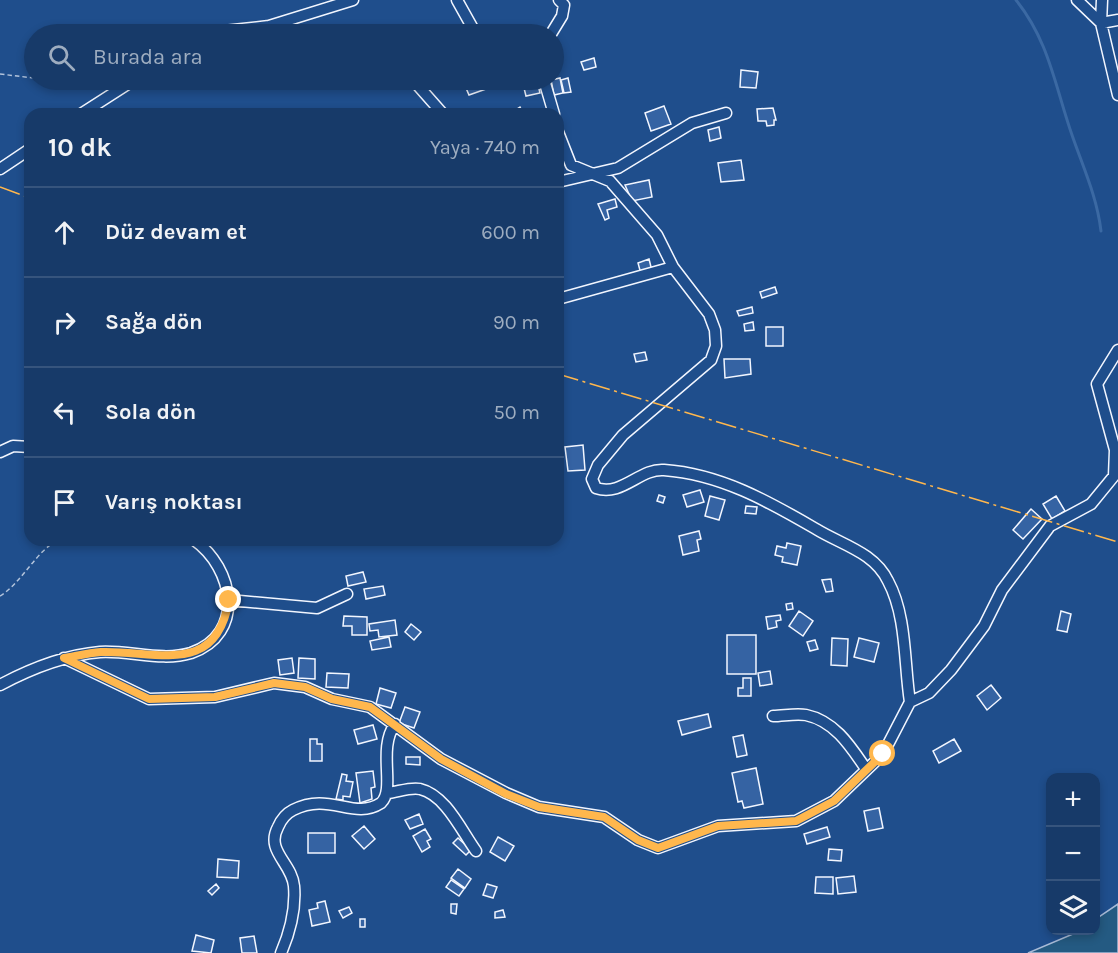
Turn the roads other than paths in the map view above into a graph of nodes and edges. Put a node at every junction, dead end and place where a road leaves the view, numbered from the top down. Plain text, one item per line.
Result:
1 (353, 0) edge
2 (457, 0) edge
3 (559, 0) edge
4 (1077, 0) edge
5 (1102, 0) edge
6 (1118, 20) edge
7 (1101, 23) junction
8 (275, 24) edge
9 (470, 24) edge
10 (557, 24) edge
11 (118, 90) edge
12 (422, 90) edge
13 (547, 90) edge
14 (1118, 95) edge
15 (90, 108) edge
16 (438, 108) edge
17 (552, 108) edge
18 (726, 113) dead end
19 (564, 147) edge
20 (24, 153) edge
21 (0, 170) edge
22 (598, 174) junction
23 (564, 181) edge
24 (673, 267) junction
25 (564, 296) edge
26 (1118, 350) edge
27 (24, 447) edge
28 (0, 452) edge
29 (201, 546) edge
30 (347, 594) dead end
31 (229, 600) junction
32 (64, 658) junction
33 (0, 685) edge
34 (910, 702) junction
35 (773, 716) dead end
36 (395, 724) junction
37 (866, 769) junction
38 (388, 794) junction
39 (476, 851) dead end
40 (281, 953) edge

1 - 8 street
2 - 9 street
3 - 10 street
4 - 7 street
5 - 7 street
6 - 7 street
7 - 14 street
11 - 15 street
12 - 16 street
13 - 17 street
18 - 22 street
19 - 22 street
20 - 21 street
22 - 23 street
22 - 24 street
24 - 25 street
24 - 34 street
26 - 34 street
27 - 28 street
29 - 31 street
30 - 31 street
31 - 32 street
32 - 33 street
32 - 36 street
34 - 37 street
35 - 37 street
36 - 37 street
36 - 38 street
38 - 39 street
38 - 40 street

